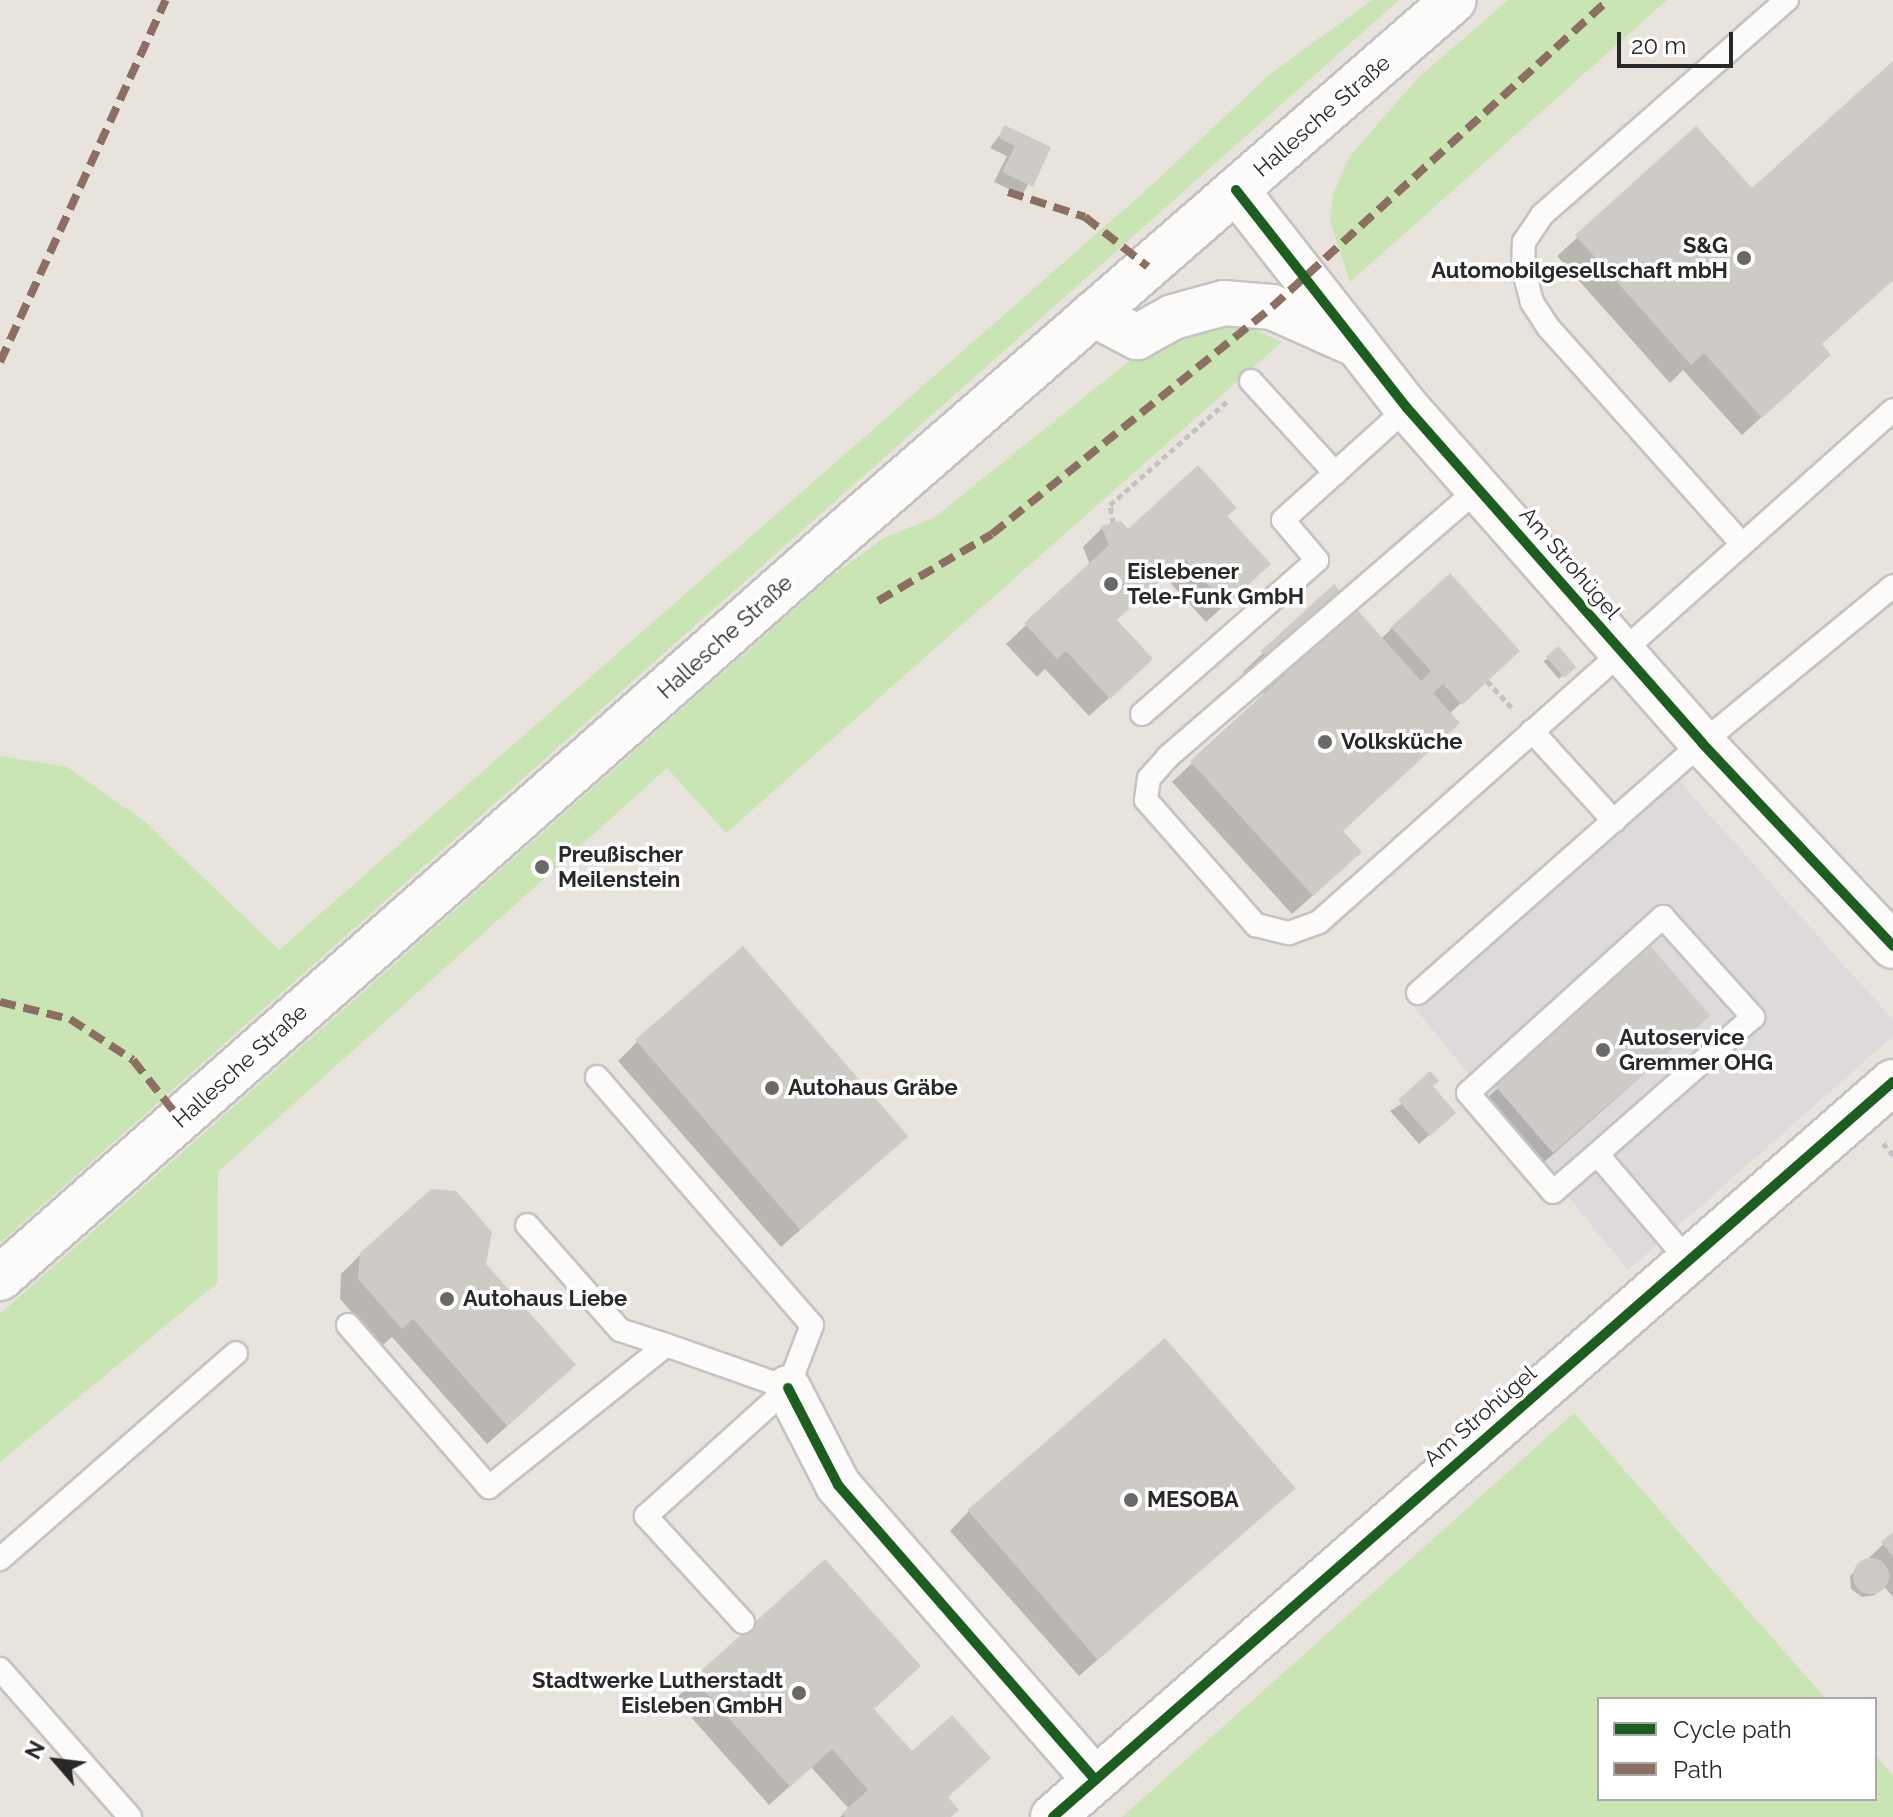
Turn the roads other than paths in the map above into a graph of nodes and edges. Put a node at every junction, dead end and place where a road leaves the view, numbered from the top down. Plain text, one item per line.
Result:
1 (1454, 0) edge
2 (1787, 0) edge
3 (1236, 190) junction
4 (1093, 314) junction
5 (1355, 344) junction
6 (1251, 381) road end
7 (1407, 408) junction
8 (1893, 410) edge
9 (1335, 473) junction
10 (1478, 489) junction
11 (1742, 544) junction
12 (1893, 586) edge
13 (1621, 651) junction
14 (1142, 714) dead end
15 (1532, 731) junction
16 (1702, 743) junction
17 (1614, 821) junction
18 (1893, 946) edge
19 (1418, 993) dead end
20 (597, 1077) dead end
21 (1893, 1082) edge
22 (1597, 1154) junction
23 (527, 1225) dead end
24 (1688, 1260) junction
25 (0, 1278) edge
26 (348, 1325) dead end
27 (666, 1345) junction
28 (236, 1353) dead end
29 (788, 1388) junction
30 (0, 1559) edge
31 (743, 1622) dead end
32 (0, 1669) edge
33 (1095, 1780) junction
34 (130, 1817) edge
35 (1053, 1817) edge

1 - 3 street, Hallesche Straße
2 - 11 lane
3 - 4 street, Hallesche Straße
3 - 5 street, Am Strohügel
4 - 5 street, Am Strohügel
4 - 25 street, Hallesche Straße
5 - 7 street, Am Strohügel
6 - 9 lane
7 - 9 lane
7 - 10 street, Am Strohügel
8 - 11 lane
9 - 14 lane
10 - 13 street, Am Strohügel
10 - 15 lane
11 - 13 lane
12 - 16 lane
13 - 15 lane
13 - 16 street, Am Strohügel
15 - 17 lane
16 - 17 lane
16 - 18 street, Am Strohügel
17 - 19 lane
20 - 29 lane
21 - 24 street, Am Strohügel
22 - 22 lane
22 - 24 lane
23 - 27 lane
24 - 33 street, Am Strohügel
26 - 27 lane
27 - 29 lane
28 - 30 lane
29 - 31 lane
29 - 33 street
32 - 34 lane
33 - 35 street, Am Strohügel

